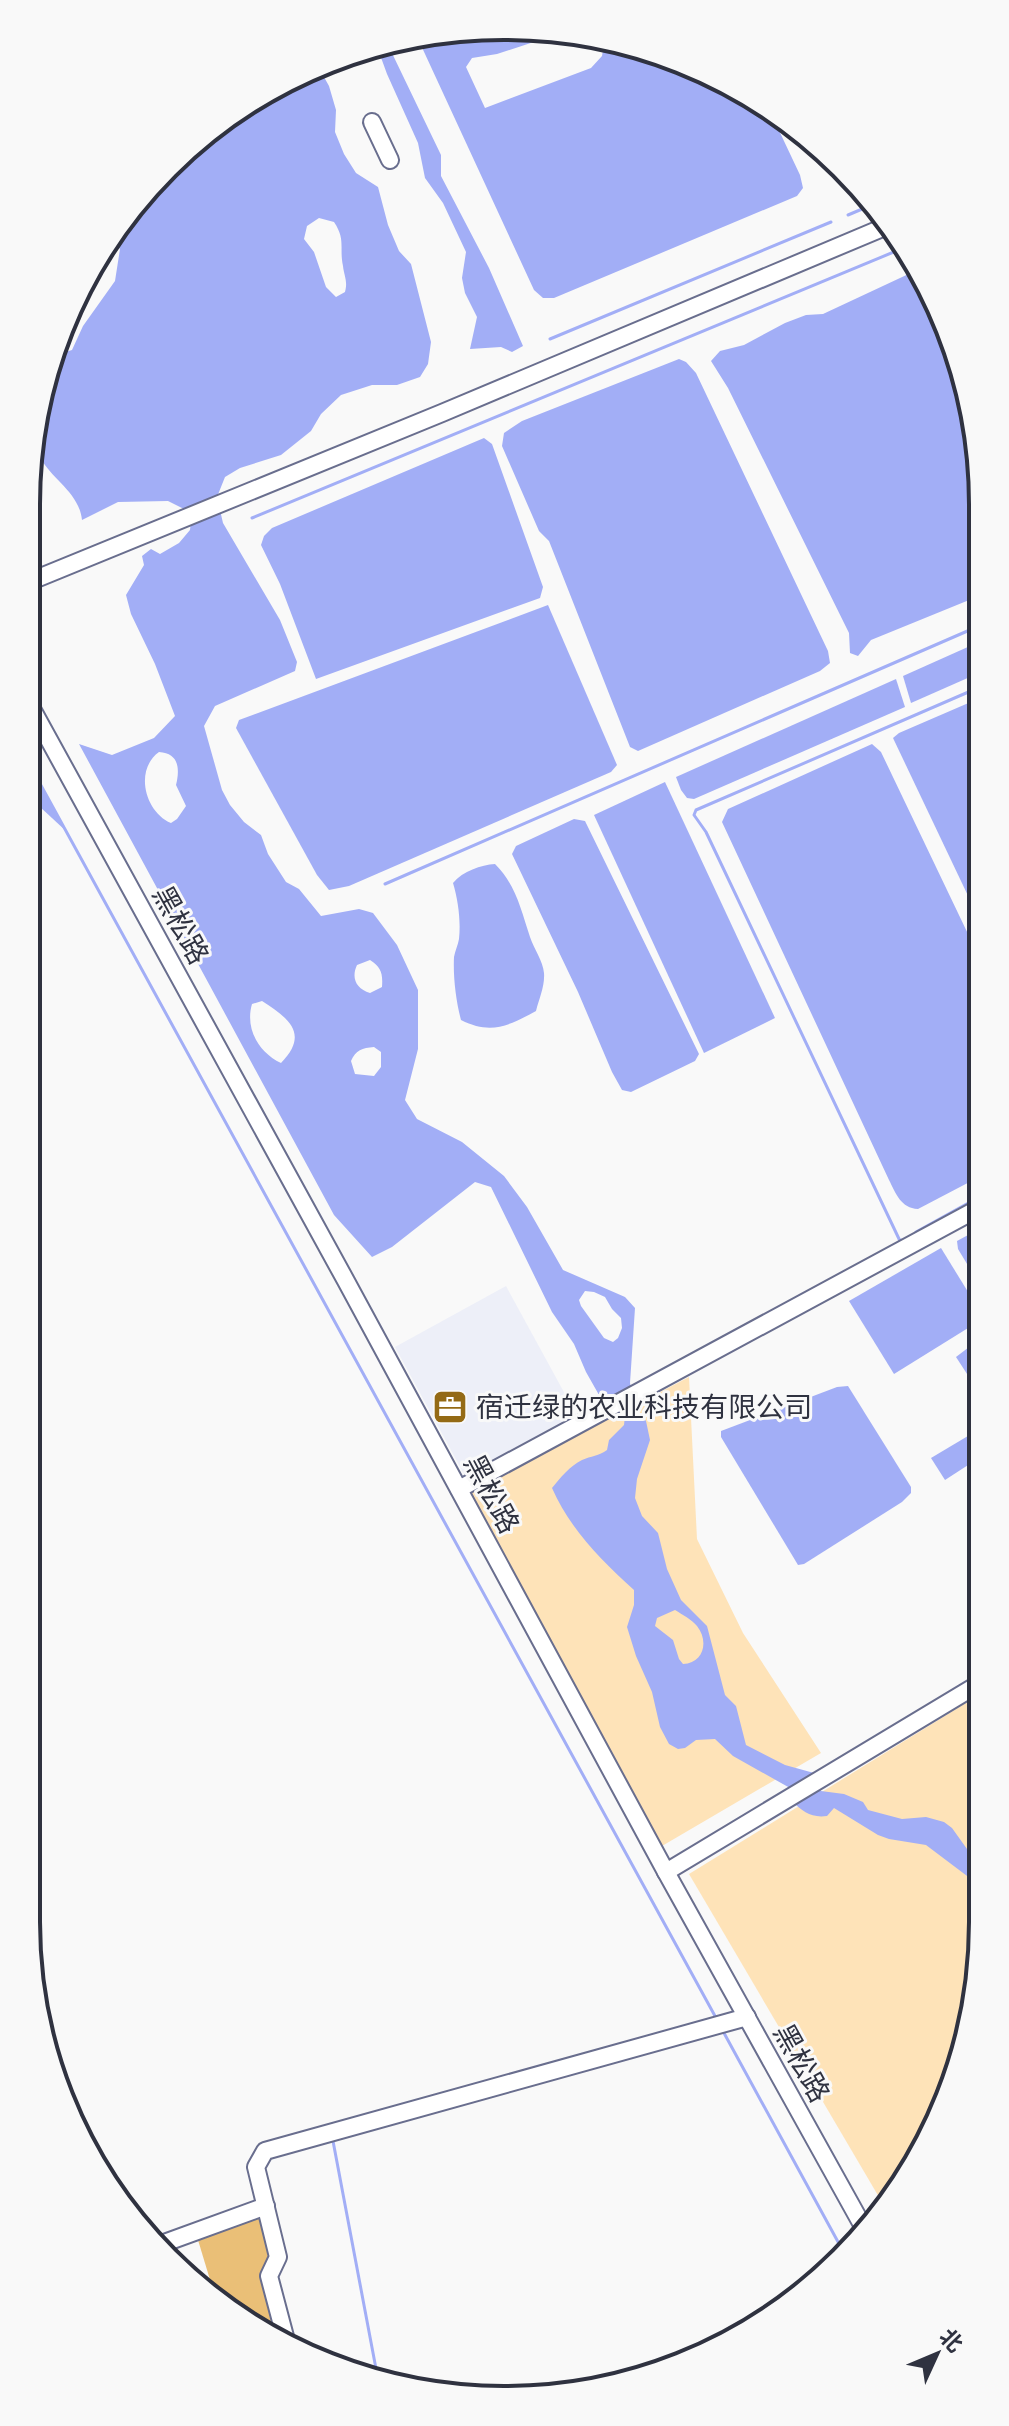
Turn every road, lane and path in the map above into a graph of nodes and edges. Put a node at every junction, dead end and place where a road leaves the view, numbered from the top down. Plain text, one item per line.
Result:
1 (372, 122) dead end
2 (390, 160) dead end
3 (879, 230) edge
4 (40, 577) edge
5 (40, 724) edge
6 (969, 1213) edge
7 (459, 1489) junction
8 (969, 1690) edge
9 (666, 1872) junction
10 (747, 2017) junction
11 (266, 2206) junction
12 (860, 2221) edge
13 (168, 2242) edge
14 (283, 2330) edge

1 - 2 street
3 - 4 street
5 - 7 street, 黑松路
6 - 7 street
7 - 9 street, 黑松路
8 - 9 street
9 - 10 street, 黑松路
10 - 11 street
10 - 12 street, 黑松路
11 - 13 street
11 - 14 street

